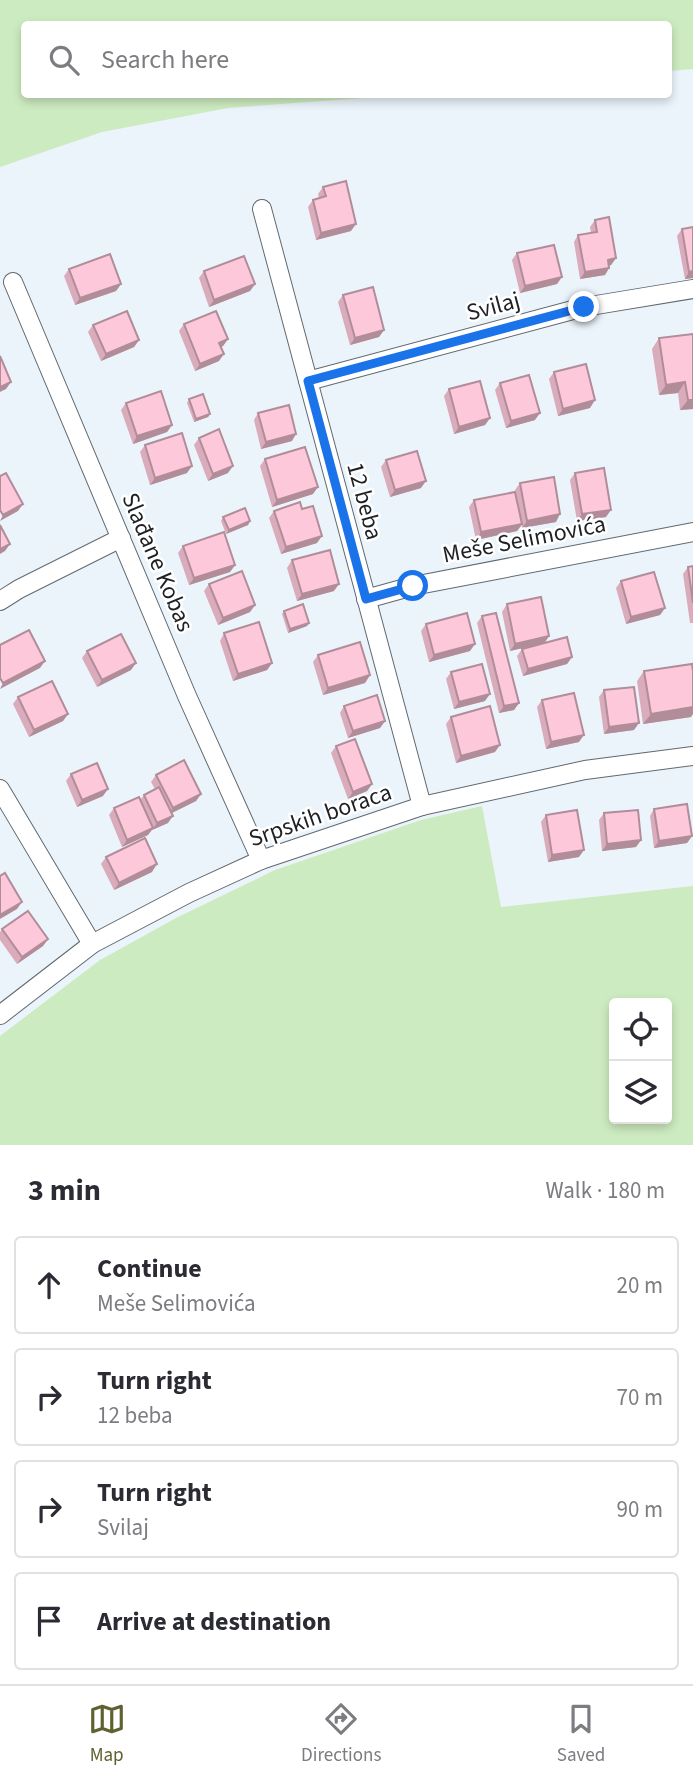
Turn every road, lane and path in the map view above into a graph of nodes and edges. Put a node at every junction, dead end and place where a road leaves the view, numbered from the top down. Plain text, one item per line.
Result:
1 (262, 209) dead end
2 (13, 282) dead end
3 (693, 289) edge
4 (308, 381) junction
5 (693, 531) edge
6 (121, 538) junction
7 (366, 599) junction
8 (0, 601) edge
9 (693, 755) edge
10 (0, 789) edge
11 (422, 806) junction
12 (261, 860) junction
13 (92, 944) junction
14 (0, 1015) edge

1 - 4 street, 12 beba
2 - 6 street, Slađane Kobas
3 - 4 street, Svilaj
4 - 7 street, 12 beba
5 - 7 street, Meše Selimovića
6 - 8 street
6 - 12 street, Slađane Kobas
7 - 11 street, 12 beba
9 - 11 street, Srpskih boraca
10 - 13 street
11 - 12 street, Srpskih boraca
12 - 13 street, Srpskih boraca
13 - 14 street, Srpskih boraca

